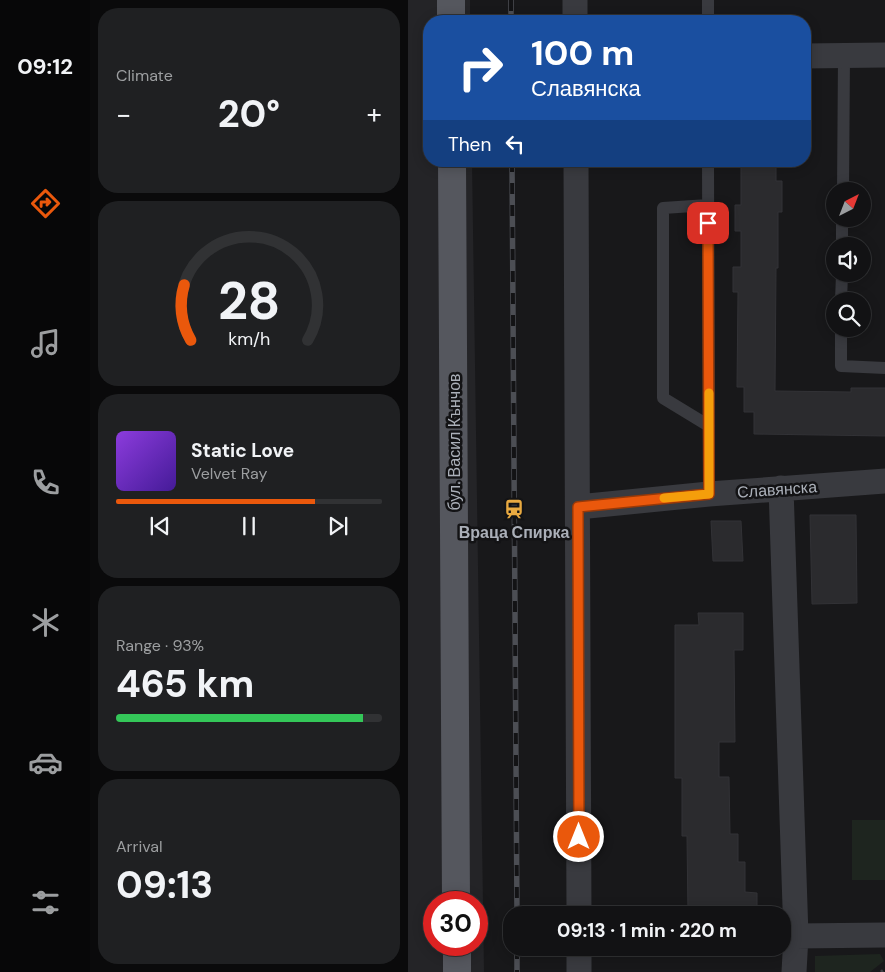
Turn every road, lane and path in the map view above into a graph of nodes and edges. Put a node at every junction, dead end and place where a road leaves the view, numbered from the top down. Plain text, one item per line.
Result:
1 (451, 0) edge
2 (575, 0) edge
3 (708, 0) edge
4 (451, 15) edge
5 (575, 15) edge
6 (708, 15) edge
7 (886, 55) edge
8 (811, 56) edge
9 (844, 56) junction
10 (452, 167) edge
11 (576, 167) edge
12 (708, 167) edge
13 (842, 182) edge
14 (708, 205) junction
15 (841, 337) edge
16 (886, 368) edge
17 (709, 426) junction
18 (886, 481) edge
19 (781, 488) junction
20 (709, 494) junction
21 (578, 507) junction
22 (456, 891) edge
23 (579, 906) edge
24 (886, 935) edge
25 (796, 936) junction
26 (457, 956) edge
27 (579, 956) edge
28 (886, 968) edge
29 (457, 972) edge
30 (579, 972) edge
31 (794, 972) edge
32 (881, 972) edge

1 - 4 main road
2 - 5 street
3 - 6 lane
7 - 9 street
8 - 9 street
9 - 13 lane
10 - 22 main road, бул. Васил Кънчов
11 - 21 street
12 - 14 lane
14 - 17 lane
14 - 17 lane
15 - 16 lane
17 - 20 lane
18 - 19 street, Славянска
19 - 20 street, Славянска
19 - 25 street
20 - 21 street, Славянска
21 - 23 street
24 - 25 street
25 - 31 street
26 - 29 main road
27 - 30 street
28 - 32 path

